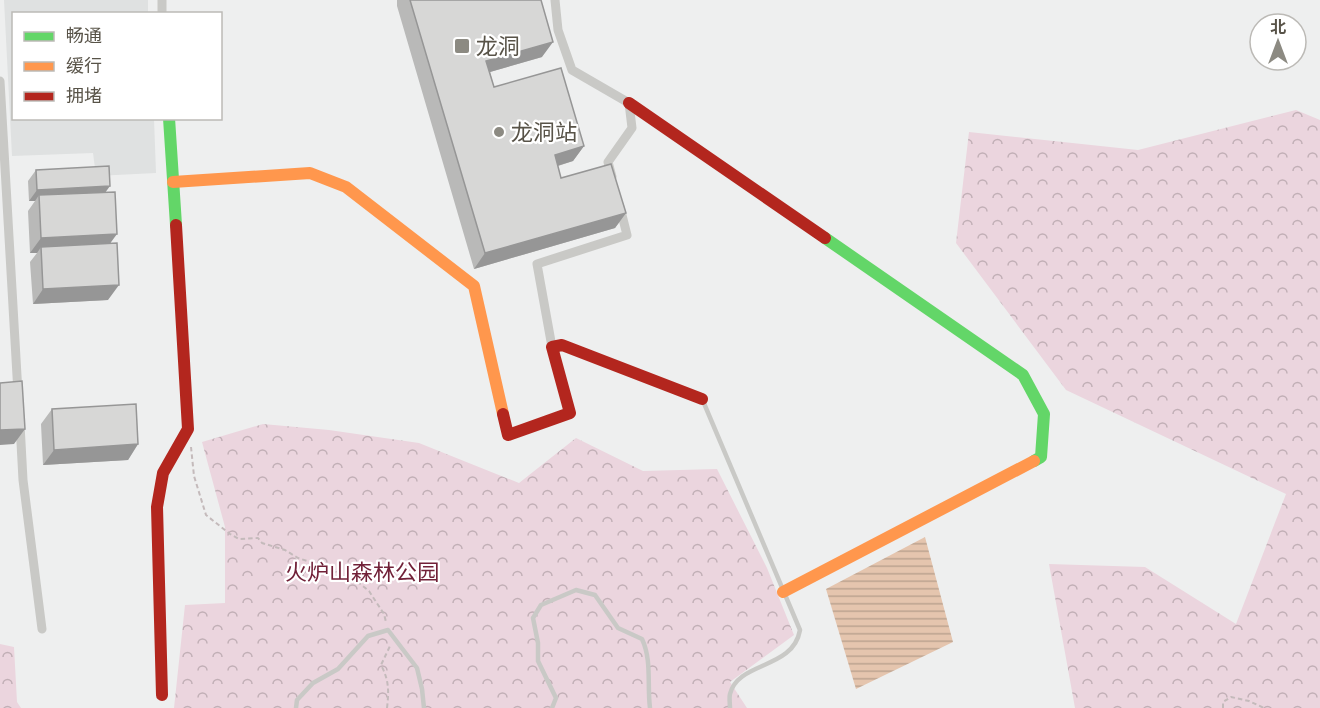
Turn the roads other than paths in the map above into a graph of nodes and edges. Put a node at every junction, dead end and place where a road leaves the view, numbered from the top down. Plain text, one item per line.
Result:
1 (555, 0) edge
2 (0, 81) edge
3 (629, 103) junction
4 (169, 120) edge
5 (173, 182) junction
6 (614, 183) edge
7 (616, 194) edge
8 (552, 346) junction
9 (19, 398) edge
10 (702, 399) joint
11 (19, 410) edge
12 (783, 592) junction
13 (42, 629) dead end
14 (162, 695) dead end
15 (296, 708) edge
16 (424, 708) edge
17 (552, 708) edge
18 (650, 708) edge
19 (730, 708) edge

1 - 3 street
2 - 9 street
3 - 6 street
3 - 12 street
4 - 5 street
5 - 8 street
5 - 14 street
7 - 8 street
8 - 10 street
10 - 12 lane
11 - 13 street
12 - 19 lane
15 - 16 lane
17 - 18 lane

